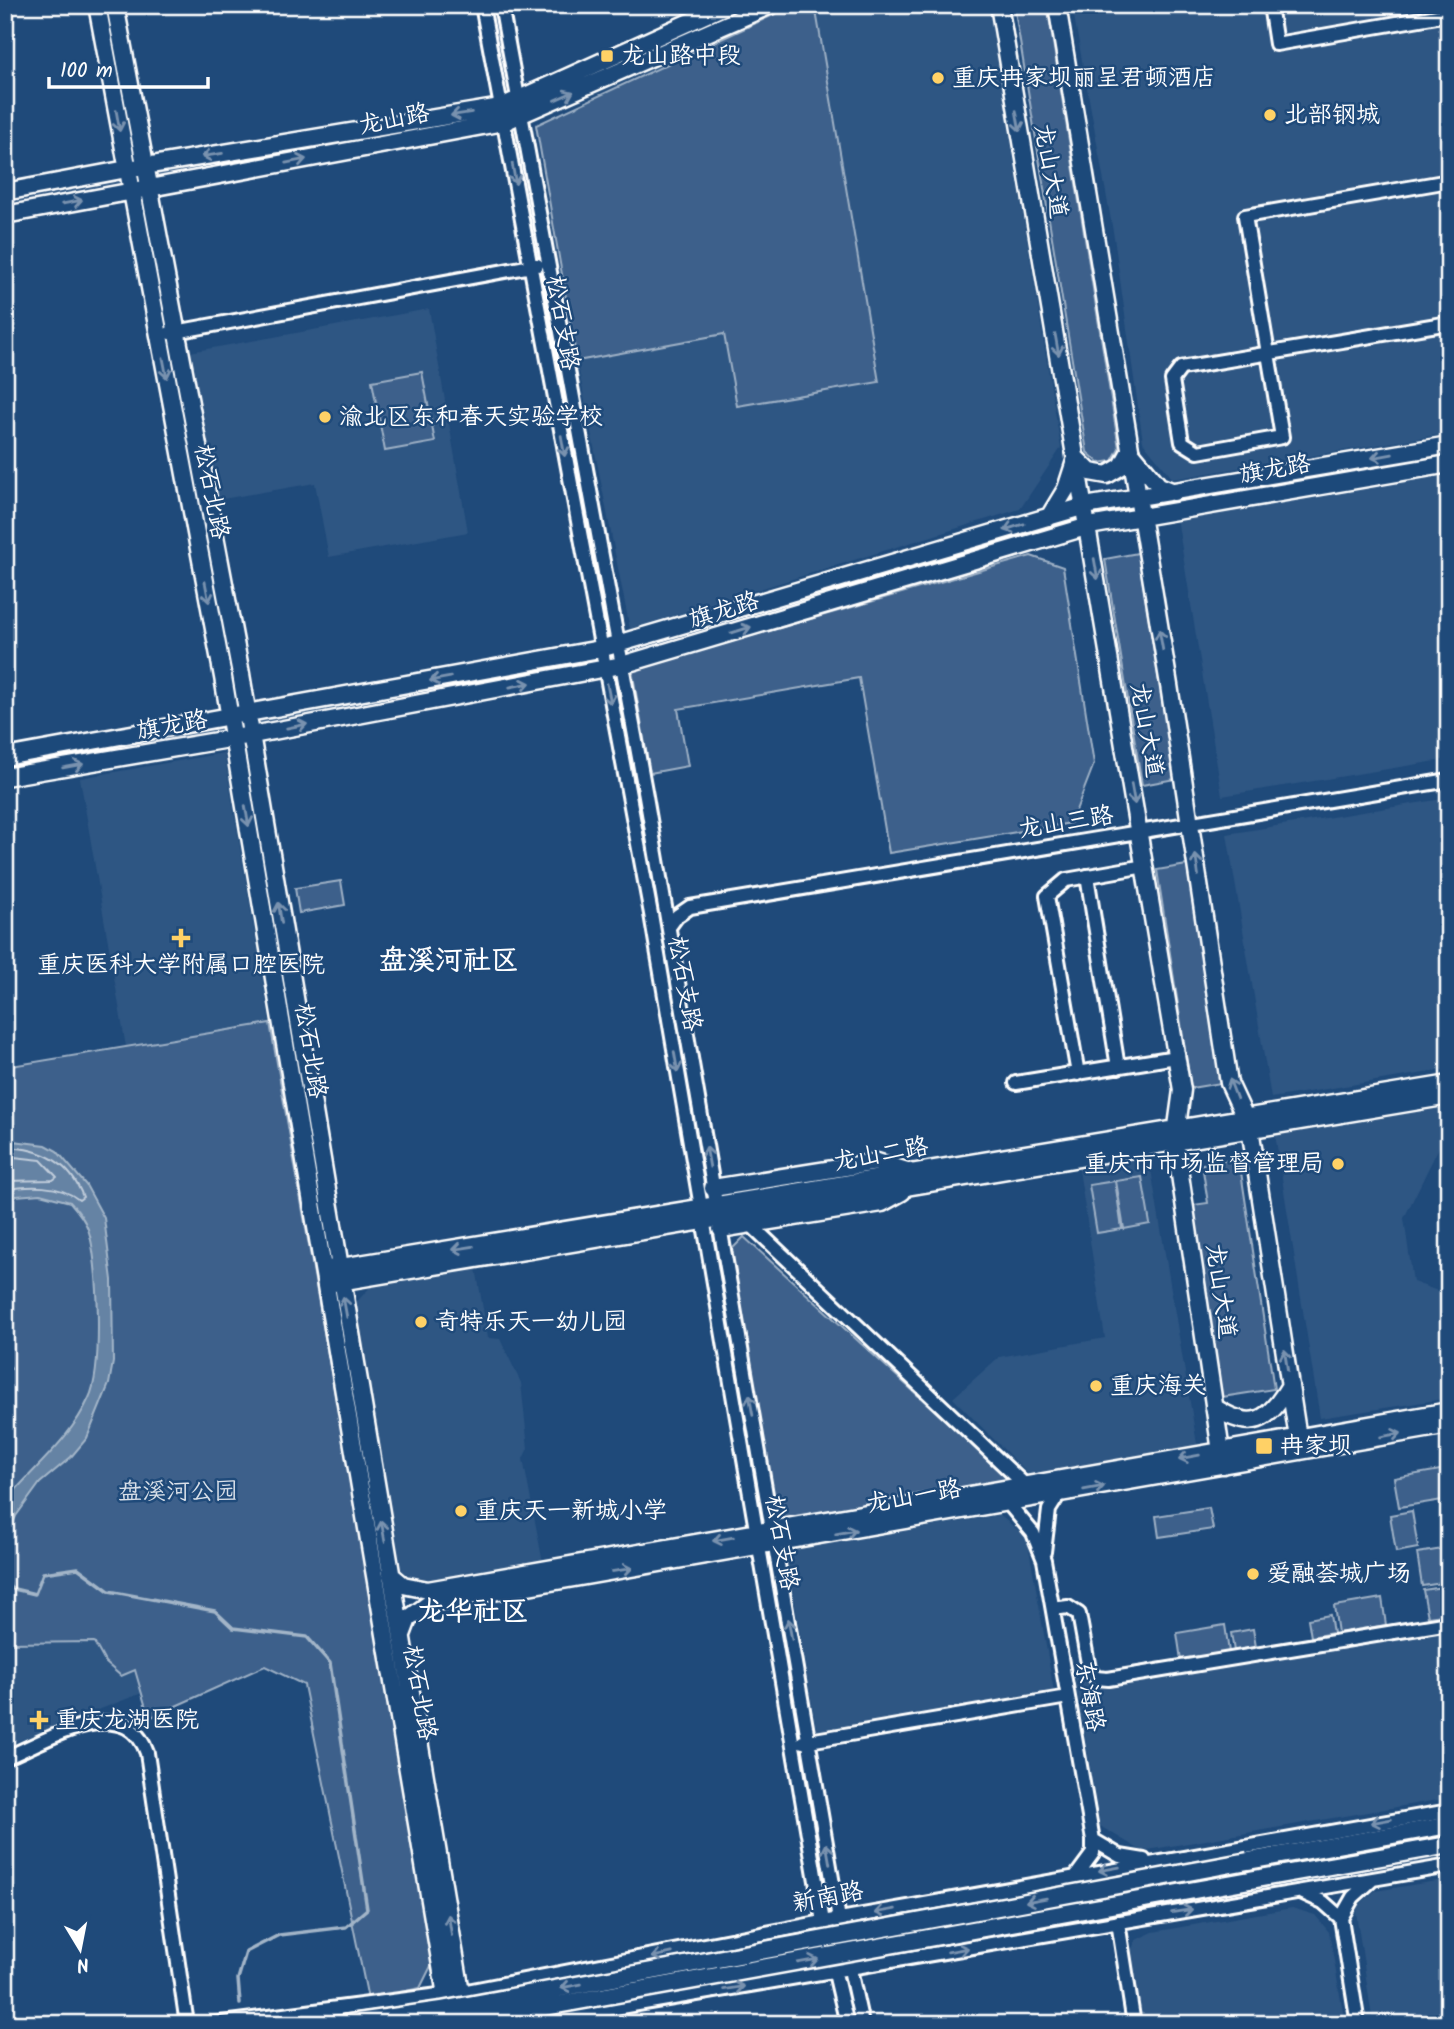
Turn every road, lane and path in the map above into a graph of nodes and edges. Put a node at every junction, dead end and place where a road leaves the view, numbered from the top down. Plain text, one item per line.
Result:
1 (97, 5) edge
2 (115, 5) edge
3 (482, 5) edge
4 (501, 5) edge
5 (727, 5) edge
6 (771, 5) edge
7 (999, 5) edge
8 (1057, 5) edge
9 (1270, 5) edge
10 (700, 11) edge
11 (1449, 14) edge
12 (520, 108) junction
13 (503, 115) junction
14 (145, 166) junction
15 (127, 169) junction
16 (1449, 181) edge
17 (149, 188) junction
18 (131, 191) junction
19 (5, 192) edge
20 (5, 215) edge
21 (548, 263) junction
22 (530, 266) junction
23 (1449, 323) edge
24 (176, 332) junction
25 (158, 335) junction
26 (1268, 354) junction
27 (1449, 444) edge
28 (1129, 451) junction
29 (1076, 458) junction
30 (1449, 464) edge
31 (1174, 492) junction
32 (1137, 498) junction
33 (1085, 506) junction
34 (1140, 515) junction
35 (1049, 517) junction
36 (1089, 526) junction
37 (619, 645) junction
38 (600, 649) junction
39 (622, 665) junction
40 (605, 669) junction
41 (248, 714) junction
42 (230, 718) junction
43 (251, 735) junction
44 (234, 738) junction
45 (5, 757) edge
46 (5, 777) edge
47 (1449, 780) edge
48 (1191, 824) junction
49 (1140, 832) junction
50 (1146, 866) junction
51 (1087, 876) junction
52 (663, 894) junction
53 (690, 907) junction
54 (669, 927) junction
55 (1176, 1057) junction
56 (1118, 1067) junction
57 (1078, 1074) junction
58 (1016, 1083) dead end
59 (1449, 1084) edge
60 (1449, 1096) edge
61 (1247, 1123) junction
62 (1176, 1134) junction
63 (913, 1179) junction
64 (713, 1188) junction
65 (712, 1216) junction
66 (750, 1224) junction
67 (331, 1276) junction
68 (1290, 1385) junction
69 (1214, 1407) junction
70 (1449, 1411) edge
71 (1449, 1425) edge
72 (1299, 1445) junction
73 (1222, 1458) junction
74 (1025, 1485) junction
75 (1059, 1494) junction
76 (1009, 1503) junction
77 (1039, 1532) junction
78 (767, 1539) junction
79 (391, 1575) junction
80 (1053, 1609) junction
81 (1449, 1623) edge
82 (401, 1635) junction
83 (1068, 1697) junction
84 (809, 1741) junction
85 (794, 1744) junction
86 (5, 1758) edge
87 (1449, 1811) edge
88 (1449, 1825) edge
89 (1093, 1840) junction
90 (1449, 1845) edge
91 (1153, 1862) junction
92 (1449, 1866) edge
93 (1076, 1875) junction
94 (1373, 1879) junction
95 (1300, 1892) junction
96 (1341, 1918) junction
97 (839, 1919) junction
98 (824, 1922) junction
99 (1118, 1922) junction
100 (852, 1968) junction
101 (837, 1971) junction
102 (454, 1993) junction
103 (187, 2024) edge
104 (214, 2024) edge
105 (344, 2024) edge
106 (451, 2024) edge
107 (466, 2024) edge
108 (521, 2024) edge
109 (847, 2024) edge
110 (862, 2024) edge
111 (1135, 2024) edge
112 (1358, 2024) edge

1 -> 15 main road, 松石北路
2 - 14 main road, 松石北路
3 - 13 street, 松石支路
4 - 12 street, 松石支路
5 - 10 main road, 龙山路
12 -> 6 main road, 龙山路
7 -> 29 main road, 龙山大道
8 - 28 main road, 龙山大道
9 - 11 street
10 - 12 main road, 龙山路
12 - 13 main road, 龙山路
12 - 21 street, 松石支路
13 -> 14 main road, 龙山路
17 -> 13 main road, 龙山路
13 -> 22 street, 松石支路
14 - 15 main road, 龙山路
14 - 17 main road, 松石北路
15 - 18 main road, 松石北路
15 - 19 main road, 龙山路
16 - 26 street
17 - 18 main road, 龙山路
17 - 24 main road, 松石北路
20 -> 18 main road, 龙山路
18 - 25 main road, 松石北路
21 - 22 street
21 - 37 street, 松石支路
22 - 24 street
22 -> 38 street, 松石支路
23 - 26 street
24 - 25 street
24 - 41 main road, 松石北路
25 -> 42 main road, 松石北路
26 - 26 street
27 -> 31 main road
28 - 29 main road
28 - 31 main road
28 - 32 main road, 龙山大道
29 - 33 main road, 龙山大道
29 - 35 main road
30 - 34 main road, 旗龙路
31 - 32 main road
32 - 33 main road
32 - 34 main road, 龙山大道
33 - 35 main road
33 - 36 main road, 龙山大道
34 - 36 main road, 旗龙路
48 -> 34 main road, 龙山大道
35 -> 37 main road
39 -> 36 main road, 旗龙路
36 -> 49 main road, 龙山大道
37 - 38 main road
37 - 39 street, 松石支路
38 - 40 street, 松石支路
38 -> 41 main road
39 - 40 main road, 旗龙路
39 - 52 street, 松石支路
43 -> 40 main road, 旗龙路
40 -> 65 street, 松石支路
41 - 42 main road
41 - 43 main road, 松石北路
42 - 44 main road, 松石北路
42 - 45 main road
43 - 44 main road, 旗龙路
67 -> 43 main road, 松石北路
46 -> 44 main road, 旗龙路
44 -> 67 main road, 松石北路
47 - 48 street, 龙山三路
48 - 49 street, 龙山三路
61 -> 48 main road, 龙山大道
49 - 50 main road, 龙山大道
49 - 53 street, 龙山三路
50 - 51 street
50 - 55 main road, 龙山大道
51 - 56 street
51 - 57 street
52 - 53 street
52 - 54 street, 松石支路
53 - 54 street
64 -> 54 street, 松石支路
55 - 56 street
55 - 62 main road, 龙山大道
56 - 57 street
57 - 58 street
59 - 61 main road, 龙山二路
60 - 61 main road, 龙山二路
61 - 62 main road, 龙山二路
68 -> 61 main road, 龙山大道
62 - 63 main road, 龙山二路
62 - 69 main road, 龙山大道
63 - 64 main road
63 - 65 main road, 龙山二路
63 - 66 main road
64 - 65 street, 松石支路
65 - 66 main road
65 - 67 main road, 龙山二路
78 -> 65 street, 松石支路
65 - 78 street, 松石支路
66 - 74 street
79 -> 67 main road, 松石北路
67 - 102 main road, 松石北路
68 - 69 main road
68 - 72 main road, 龙山大道
69 - 73 main road, 龙山大道
70 - 72 main road, 龙山一路
72 -> 71 main road, 龙山一路
72 - 73 main road, 龙山一路
73 -> 74 main road, 龙山一路
75 -> 73 main road, 龙山一路
74 - 78 main road, 龙山一路
75 - 76 main road, 龙山一路
75 - 77 street, 东海路
76 - 77 street
78 -> 76 main road, 龙山一路
77 - 80 street, 东海路
78 -> 79 main road, 龙山一路
82 -> 78 main road, 龙山一路
84 -> 78 street, 松石支路
78 - 85 street, 松石支路
79 - 82 main road, 松石北路
80 - 81 street
80 - 83 street, 东海路
102 -> 82 main road, 松石北路
83 - 84 street
83 - 89 street, 东海路
84 - 85 street
97 -> 84 street, 松石支路
85 - 98 street, 松石支路
86 - 103 street
87 -> 91 street, 新南路
88 -> 105 main road, 新南路, bridge
89 - 91 street
89 - 93 street
106 -> 90 main road, bridge
91 -> 93 street, 新南路
92 - 94 street
93 -> 97 street, 新南路
94 - 95 street
94 - 96 street
95 - 96 street
99 -> 95 street
96 - 112 street
97 - 98 street, 新南路
97 - 100 street, 松石支路
98 - 101 street, 松石支路
98 -> 102 street, 新南路
100 -> 99 street
99 - 111 street
100 - 101 street
100 - 110 street, 松石支路
108 -> 101 street
101 - 109 street, 松石支路
102 - 104 street, 新南路
102 - 106 main road, 松石北路
102 - 107 main road, 松石北路

